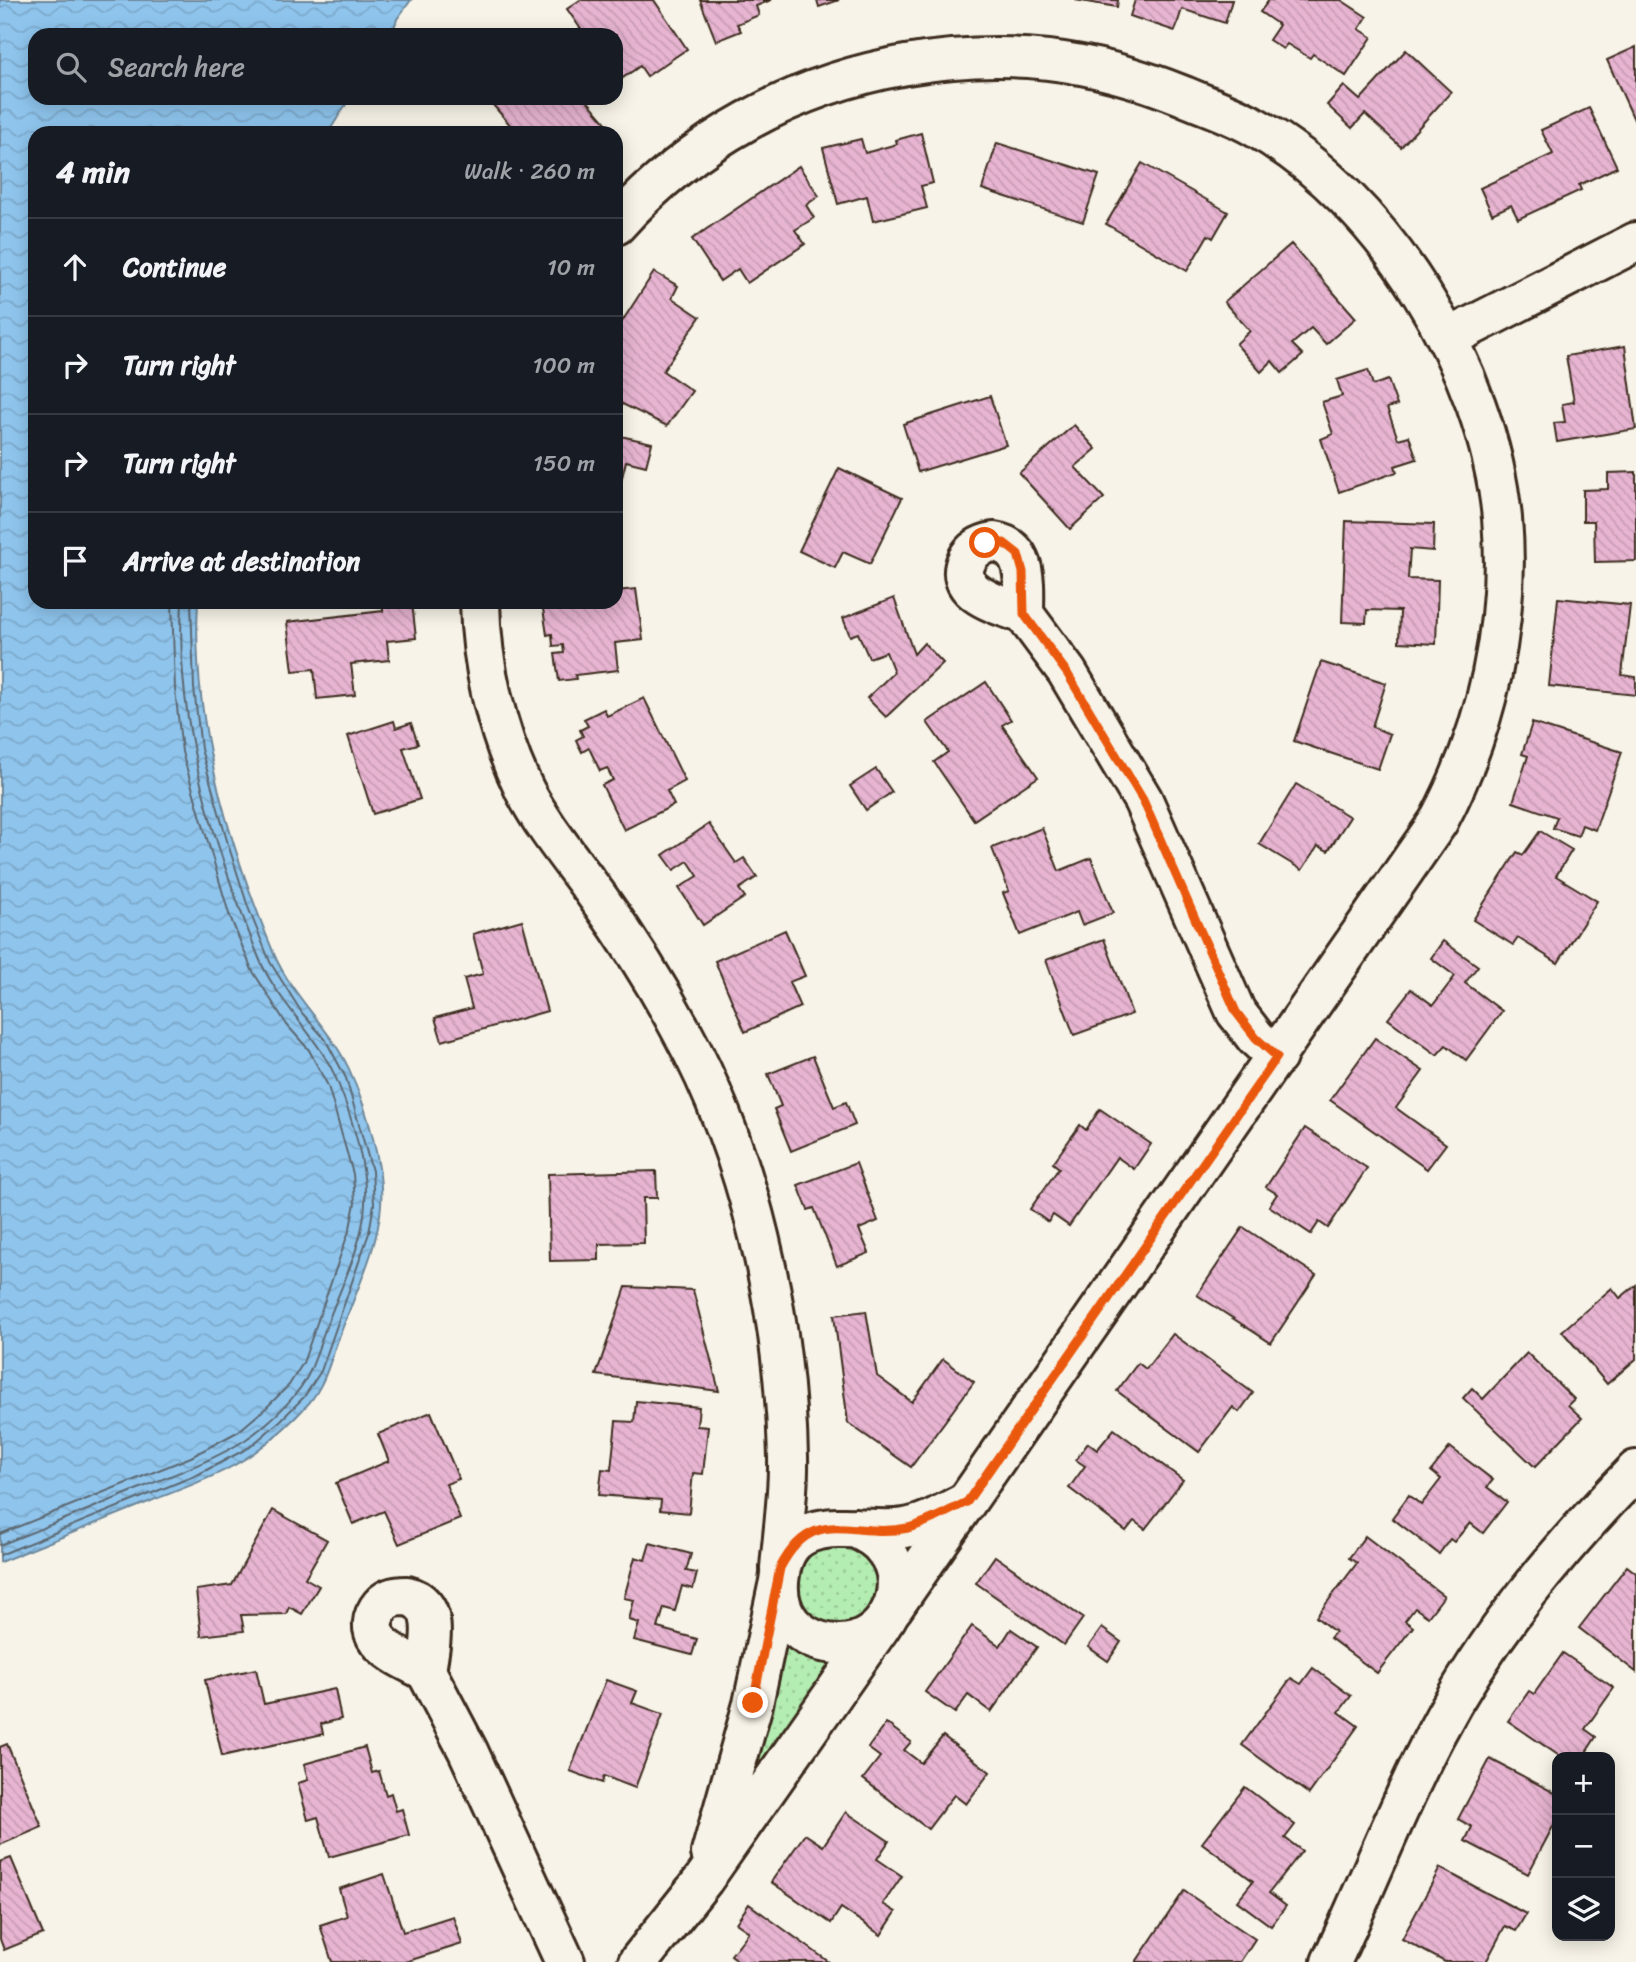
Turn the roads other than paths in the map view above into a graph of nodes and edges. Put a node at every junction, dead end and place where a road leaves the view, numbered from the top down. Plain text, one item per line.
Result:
1 (623, 219) edge
2 (1636, 242) edge
3 (1448, 338) junction
4 (481, 609) edge
5 (1024, 614) dead end
6 (1277, 1057) junction
7 (788, 1458) junction
8 (1636, 1470) edge
9 (967, 1502) junction
10 (844, 1527) junction
11 (779, 1577) junction
12 (887, 1617) junction
13 (426, 1671) dead end
14 (704, 1879) junction
15 (565, 1962) edge
16 (638, 1962) edge
17 (1331, 1962) edge

1 - 3 street
2 - 3 street
3 - 6 street
4 - 7 street
5 - 6 street
6 - 9 street
7 - 10 street
7 - 11 street
8 - 17 street
9 - 10 street
9 - 12 street
10 - 11 street
10 - 12 street
11 - 12 street
11 - 14 street
12 - 14 street
13 - 15 street
14 - 16 street

